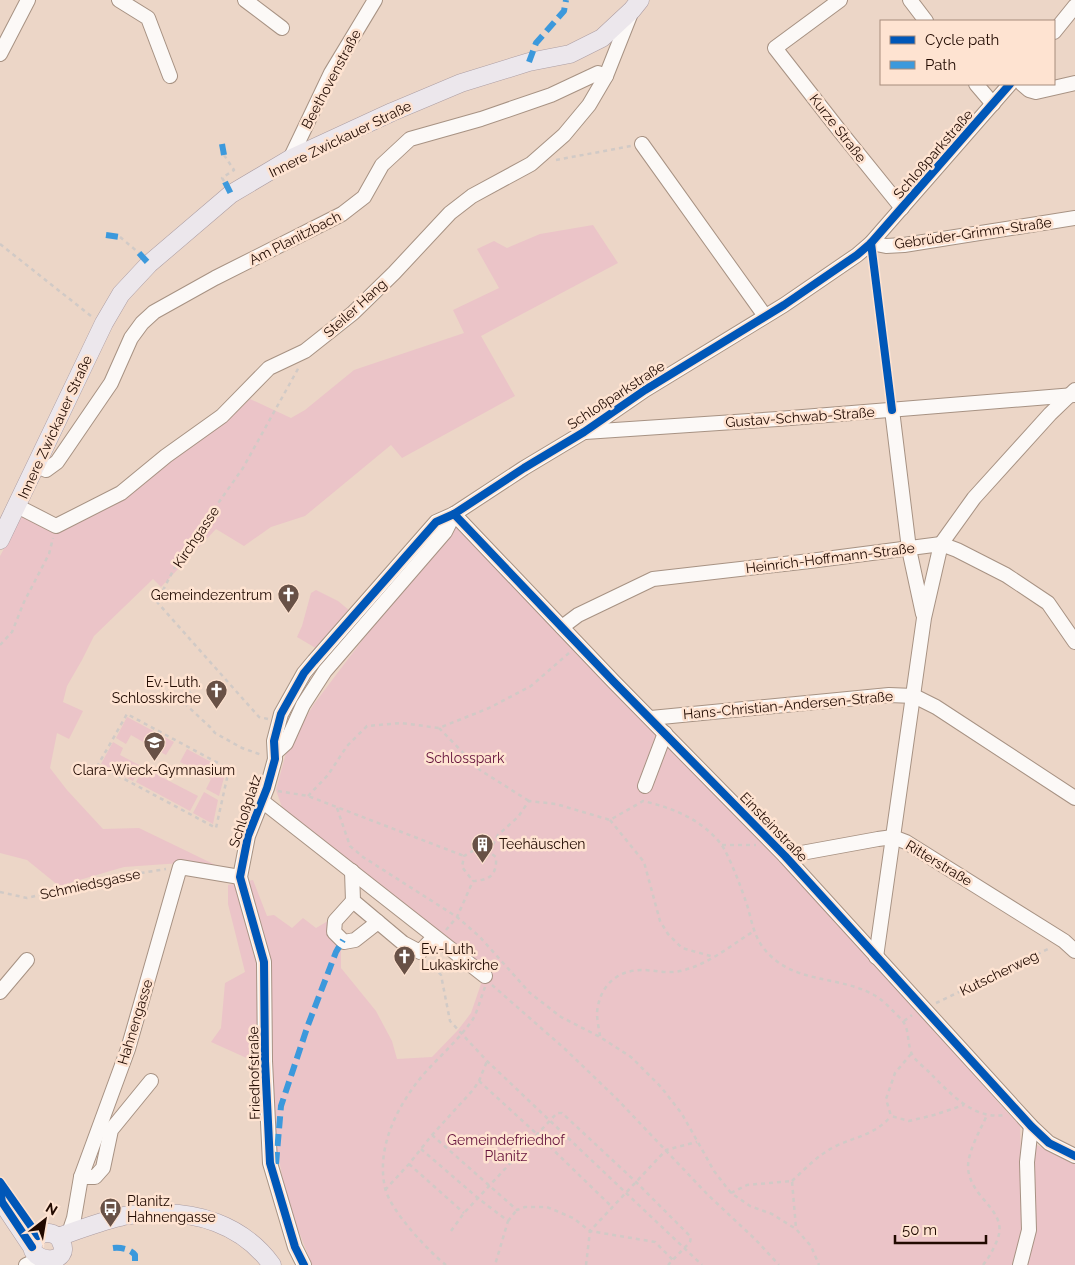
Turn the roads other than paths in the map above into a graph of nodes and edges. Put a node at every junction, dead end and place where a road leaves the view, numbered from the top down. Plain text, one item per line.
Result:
1 (26, 0) edge
2 (119, 0) edge
3 (245, 0) edge
4 (375, 0) edge
5 (840, 0) edge
6 (910, 0) edge
7 (636, 5) edge
8 (1075, 6) edge
9 (925, 20) edge
10 (282, 28) dead end
11 (1055, 31) edge
12 (0, 54) edge
13 (170, 76) dead end
14 (606, 76) junction
15 (1075, 83) edge
16 (977, 85) edge
17 (1009, 85) edge
18 (1023, 85) edge
19 (993, 104) junction
20 (642, 144) road end
21 (290, 159) junction
22 (902, 208) junction
23 (1075, 218) edge
24 (871, 243) junction
25 (765, 316) junction
26 (1074, 393) edge
27 (892, 410) junction
28 (584, 432) junction
29 (37, 466) junction
30 (17, 506) junction
31 (454, 514) junction
32 (0, 540) edge
33 (941, 544) junction
34 (909, 548) junction
35 (924, 618) junction
36 (562, 627) junction
37 (1075, 642) edge
38 (914, 696) junction
39 (651, 718) junction
40 (665, 734) junction
41 (275, 756) junction
42 (645, 786) dead end
43 (268, 793) junction
44 (1075, 798) edge
45 (893, 838) junction
46 (785, 856) junction
47 (352, 871) junction
48 (240, 878) junction
49 (353, 901) junction
50 (378, 922) junction
51 (434, 937) junction
52 (1075, 951) edge
53 (876, 957) junction
54 (27, 960) dead end
55 (485, 976) dead end
56 (0, 992) edge
57 (151, 1081) dead end
58 (1030, 1126) junction
59 (1075, 1156) edge
60 (81, 1177) junction
61 (0, 1182) edge
62 (0, 1189) edge
63 (63, 1235) junction
64 (34, 1252) edge
65 (59, 1263) edge
66 (272, 1265) edge
67 (304, 1265) edge
68 (1020, 1265) edge

1 - 12 street
2 - 13 street
3 - 10 street
4 - 21 street, Beethovenstraße
5 - 22 street, Kurze Straße
6 - 9 street
7 - 14 street, Steiler Hang
7 - 21 main road, Innere Zwickauer Straße
8 - 11 street
14 - 29 street, Am Planitzbach
14 - 30 street, Steiler Hang
15 - 18 street
16 - 19 street
17 - 19 street, Schloßparkstraße
19 - 22 street, Schloßparkstraße
20 - 25 street
21 - 29 main road, Innere Zwickauer Straße
22 - 24 street, Schloßparkstraße
23 - 24 street, Gebrüder-Grimm-Straße
24 - 25 street, Schloßparkstraße
25 - 28 street, Schloßparkstraße
26 - 27 street, Gustav-Schwab-Straße
26 - 33 street
27 - 28 street, Gustav-Schwab-Straße
27 - 34 street
28 - 31 street, Schloßparkstraße
29 - 30 main road, Innere Zwickauer Straße
30 - 32 main road, Innere Zwickauer Straße
31 - 36 street, Einsteinstraße
31 - 41 street, Schloßparkstraße
31 - 41 street, Schloßparkstraße
33 - 34 street, Heinrich-Hoffmann-Straße
33 - 35 street
33 - 37 street, Heinrich-Hoffmann-Straße
34 - 35 street
34 - 36 street, Heinrich-Hoffmann-Straße
35 - 38 street
36 - 39 street, Einsteinstraße
38 - 39 street, Hans-Christian-Andersen-Straße
38 - 44 street, Hans-Christian-Andersen-Straße
38 - 45 street
39 - 40 street, Einsteinstraße
40 - 42 street
40 - 46 street, Einsteinstraße
41 - 43 street, Schloßplatz
43 - 47 street
43 - 48 street, Schloßplatz
45 - 46 street, Ritterstraße
45 - 52 street, Ritterstraße
45 - 53 street
46 - 53 street, Einsteinstraße
47 - 49 street
47 - 51 street
48 - 60 street, Hahnengasse
48 - 67 street, Friedhofstraße
49 - 50 street
49 - 50 street
50 - 51 street
51 - 55 street
53 - 58 street, Einsteinstraße
54 - 56 street
57 - 60 street
58 - 59 street, Einsteinstraße
58 - 68 street
60 - 63 street, Hahnengasse
61 - 64 main road
62 - 64 main road
63 - 64 main road
63 - 65 main road
63 - 66 main road
64 - 65 main road

